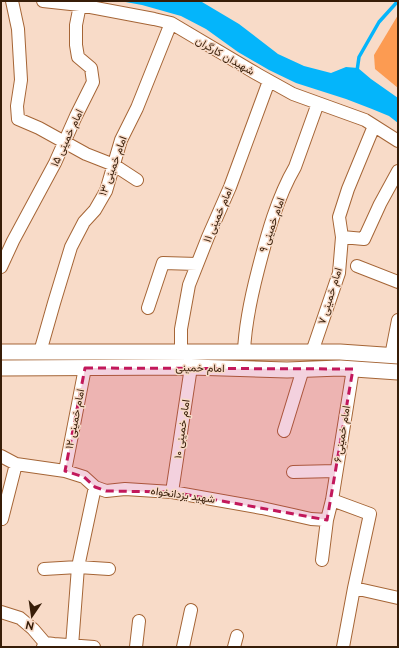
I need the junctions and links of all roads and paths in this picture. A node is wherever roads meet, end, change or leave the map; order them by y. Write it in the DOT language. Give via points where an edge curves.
graph roads {
  1 [pos="12,1"];
  2 [pos="43,1"];
  3 [pos="80,5"];
  4 [pos="171,24"];
  5 [pos="269,81"];
  6 [pos="318,103"];
  7 [pos="374,126"];
  8 [pos="398,141"];
  9 [pos="65,142"];
  10 [pos="114,165"];
  11 [pos="398,171"];
  12 [pos="137,180"];
  13 [pos="342,237"];
  14 [pos="197,264"];
  15 [pos="357,266"];
  16 [pos="1,267"];
  17 [pos="398,282"];
  18 [pos="148,308"];
  19 [pos="398,320"];
  20 [pos="1,352"];
  21 [pos="40,352"];
  22 [pos="181,352"];
  23 [pos="244,352"];
  24 [pos="286,352"];
  25 [pos="312,352"];
  26 [pos="395,356"];
  27 [pos="191,367"];
  28 [pos="1,368"];
  29 [pos="85,368"];
  30 [pos="303,369"];
  31 [pos="353,369"];
  32 [pos="287,370"];
  33 [pos="398,372"];
  34 [pos="284,431"];
  35 [pos="1,456"];
  36 [pos="16,464"];
  37 [pos="65,471"];
  38 [pos="336,471"];
  39 [pos="294,472"];
  40 [pos="95,487"];
  41 [pos="172,492"];
  42 [pos="332,500"];
  43 [pos="2,519"];
  44 [pos="328,520"];
  45 [pos="322,560"];
  46 [pos="78,567"];
  47 [pos="44,569"];
  48 [pos="109,569"];
  49 [pos="354,588"];
  50 [pos="398,598"];
  51 [pos="191,610"];
  52 [pos="1,612"];
  53 [pos="139,621"];
  54 [pos="44,645"];
  55 [pos="72,646"];
  56 [pos="94,647"];
  57 [pos="136,647"];
  58 [pos="183,647"];
  59 [pos="343,647"];
  1 -- 9 [label="street" via="18,29 18,119"];
  2 -- 3 [label="street, شهیدان کارگران"];
  3 -- 4 [label="street, شهیدان کارگران"];
  3 -- 9 [label="street, امام خمینی ۱۵" via="76,25 78,57 91,68 93,82"];
  4 -- 5 [label="street, شهیدان کارگران"];
  4 -- 10 [label="street, امام خمینی ۱۳" via="137,108 121,140"];
  5 -- 6 [label="street, شهیدان کارگران" via="293,94"];
  5 -- 14 [label="street, امام خمینی ۱۱" via="230,187"];
  6 -- 7 [label="street, شهیدان کارگران" via="365,120"];
  6 -- 23 [label="street, امام خمینی ۹" via="265,241 247,318"];
  7 -- 8 [label="street, شهیدان کارگران"];
  7 -- 13 [label="street, امام خمینی ۷" via="339,217"];
  9 -- 10 [label="street"];
  9 -- 16 [label="street, امام خمینی ۱۵"];
  10 -- 12 [label="street"];
  10 -- 21 [label="street, امام خمینی ۱۳" via="106,191 95,210 84,222 71,247"];
  11 -- 13 [label="street" via="364,239"];
  13 -- 25 [label="street, امام خمینی ۷" via="339,273"];
  14 -- 18 [label="street" via="163,263"];
  14 -- 22 [label="street, امام خمینی ۱۱" via="181,329"];
  15 -- 17 [label="street"];
  19 -- 26 [label="street"];
  20 -- 21 [label="main road, امام خمینی"];
  21 -- 22 [label="main road, امام خمینی"];
  22 -- 23 [label="main road, امام خمینی"];
  23 -- 24 [label="main road, امام خمینی"];
  24 -- 25 [label="main road, امام خمینی"];
  24 -- 32 [label="main road"];
  25 -- 26 [label="main road, امام خمینی"];
  27 -- 29 [label="main road, امام خمینی"];
  27 -- 32 [label="main road, امام خمینی"];
  27 -- 41 [label="street, امام خمینی ۱۰"];
  28 -- 29 [label="main road, امام خمینی"];
  29 -- 37 [label="street, امام خمینی ۱۲"];
  30 -- 31 [label="main road, امام خمینی"];
  30 -- 32 [label="main road, امام خمینی"];
  30 -- 34 [label="street"];
  31 -- 33 [label="main road, امام خمینی"];
  31 -- 38 [label="street, امام خمینی ۶"];
  35 -- 36 [label="street, شهید یزدانخواه"];
  36 -- 37 [label="street, شهید یزدانخواه"];
  36 -- 43 [label="street"];
  37 -- 40 [label="street, شهید یزدانخواه" via="84,477"];
  38 -- 39 [label="street"];
  38 -- 42 [label="street, امام خمینی ۶"];
  40 -- 41 [label="street, شهید یزدانخواه" via="106,491 125,489"];
  40 -- 46 [label="street"];
  41 -- 44 [label="street, شهید یزدانخواه" via="311,519"];
  42 -- 44 [label="street"];
  42 -- 49 [label="street" via="370,514"];
  44 -- 45 [label="street"];
  46 -- 47 [label="street"];
  46 -- 48 [label="street"];
  46 -- 55 [label="street"];
  49 -- 50 [label="street"];
  49 -- 59 [label="street"];
  51 -- 58 [label="street"];
  52 -- 54 [label="street" via="20,618 33,629"];
  53 -- 57 [label="street"];
  54 -- 55 [label="street"];
  55 -- 56 [label="street"];
}
